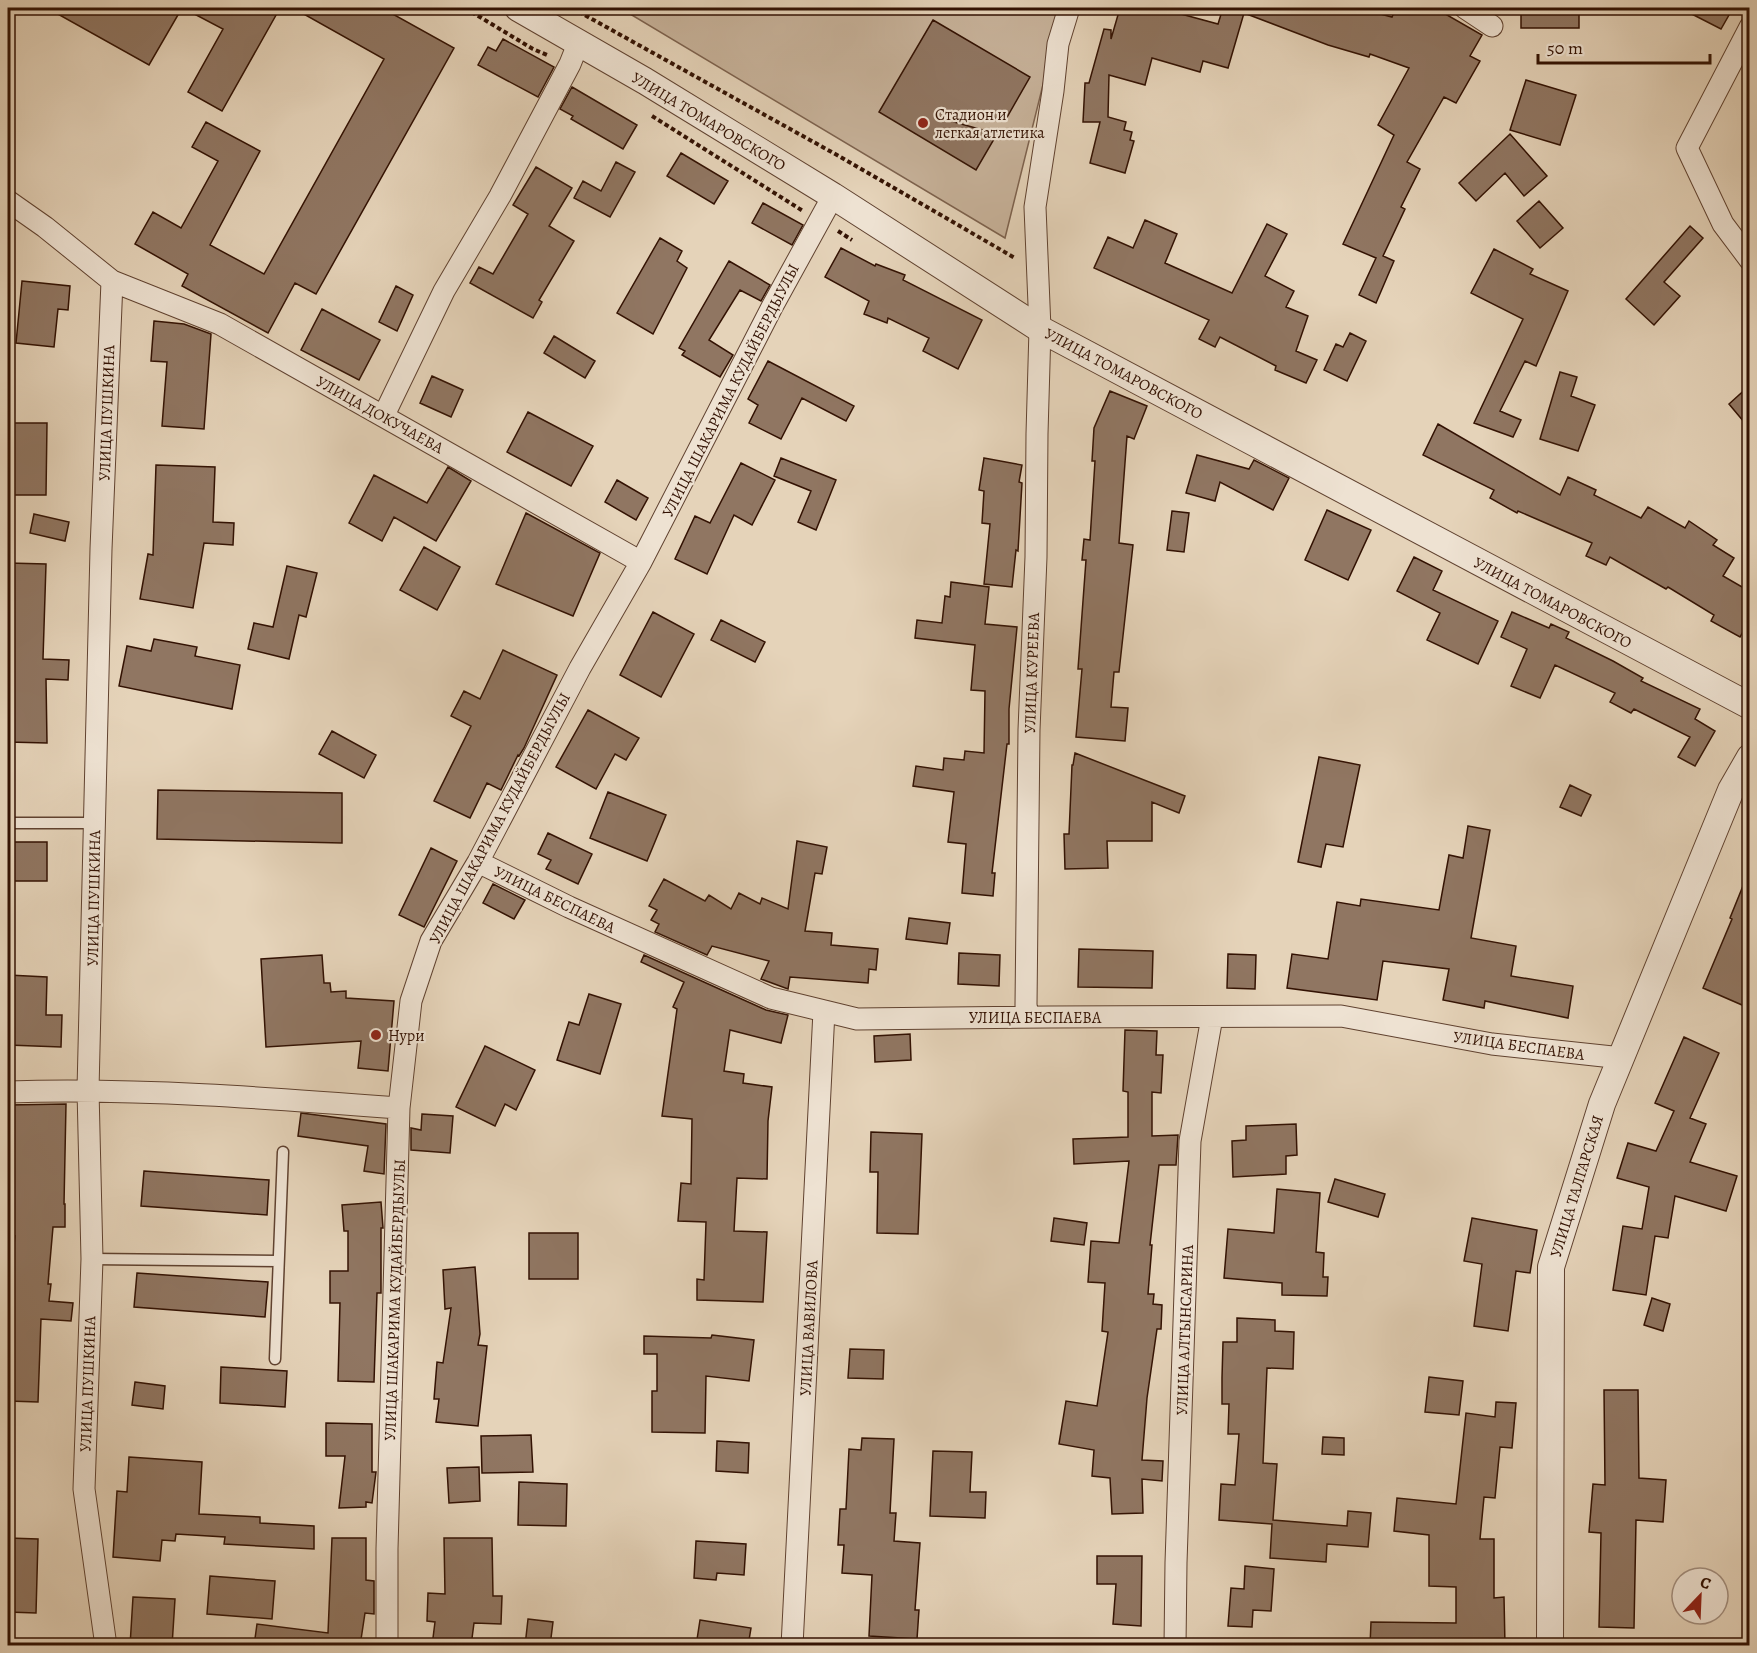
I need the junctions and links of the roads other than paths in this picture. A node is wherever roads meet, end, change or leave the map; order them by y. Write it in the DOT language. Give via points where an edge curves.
graph roads {
  1 [pos="518,8"];
  2 [pos="1070,8"];
  3 [pos="1466,8"];
  4 [pos="1492,26"];
  5 [pos="1749,27"];
  6 [pos="574,54"];
  7 [pos="833,196"];
  8 [pos="8,201"];
  9 [pos="1749,260"];
  10 [pos="112,281"];
  11 [pos="1040,328"];
  12 [pos="384,416"];
  13 [pos="641,562"];
  14 [pos="1749,706"];
  15 [pos="1749,757"];
  16 [pos="8,823"];
  17 [pos="95,823"];
  18 [pos="478,862"];
  19 [pos="824,1011"];
  20 [pos="1028,1017"];
  21 [pos="1212,1017"];
  22 [pos="1622,1058"];
  23 [pos="88,1090"];
  24 [pos="8,1092"];
  25 [pos="399,1108"];
  26 [pos="283,1152"];
  27 [pos="92,1259"];
  28 [pos="278,1261"];
  29 [pos="275,1359"];
  30 [pos="106,1646"];
  31 [pos="387,1646"];
  32 [pos="792,1646"];
  33 [pos="1175,1646"];
  34 [pos="1550,1646"];
  1 -- 6 [label="street, УЛИЦА ТОМАРОВСКОГО"];
  2 -- 11 [label="street, УЛИЦА КУРЕЕВА" via="1058,44 1035,207"];
  3 -- 4 [label="street"];
  5 -- 9 [label="street" via="1687,148 1723,224"];
  6 -- 7 [label="street, УЛИЦА ТОМАРОВСКОГО" via="645,81"];
  6 -- 12 [label="street" via="500,196 444,291"];
  7 -- 11 [label="street, УЛИЦА ТОМАРОВСКОГО"];
  7 -- 13 [label="street, УЛИЦА ШАКАРИМА КУДАЙБЕРДЫУЛЫ"];
  8 -- 10 [label="street"];
  10 -- 12 [label="street, УЛИЦА ДОКУЧАЕВА" via="220,324"];
  10 -- 17 [label="street, УЛИЦА ПУШКИНА"];
  11 -- 14 [label="street, УЛИЦА ТОМАРОВСКОГО"];
  11 -- 20 [label="street, УЛИЦА КУРЕЕВА" via="1029,730"];
  12 -- 13 [label="street, УЛИЦА ДОКУЧАЕВА"];
  13 -- 18 [label="street, УЛИЦА ШАКАРИМА КУДАЙБЕРДЫУЛЫ"];
  15 -- 22 [label="street, УЛИЦА ТАЛГАРСКАЯ" via="1731,790"];
  16 -- 17 [label="lane"];
  17 -- 23 [label="street, УЛИЦА ПУШКИНА"];
  18 -- 19 [label="street, УЛИЦА БЕСПАЕВА" via="771,998"];
  18 -- 25 [label="street, УЛИЦА ШАКАРИМА КУДАЙБЕРДЫУЛЫ" via="431,941 411,1001"];
  19 -- 20 [label="street, УЛИЦА БЕСПАЕВА" via="857,1019"];
  19 -- 32 [label="street, УЛИЦА ВАВИЛОВА"];
  20 -- 21 [label="street, УЛИЦА БЕСПАЕВА"];
  21 -- 22 [label="street, УЛИЦА БЕСПАЕВА" via="1341,1017 1492,1044"];
  21 -- 33 [label="street, УЛИЦА АЛТЫНСАРИНА" via="1190,1142"];
  22 -- 34 [label="street, УЛИЦА ТАЛГАРСКАЯ" via="1602,1104 1551,1267"];
  23 -- 24 [label="street"];
  23 -- 25 [label="street" via="245,1096"];
  23 -- 27 [label="street, УЛИЦА ПУШКИНА"];
  25 -- 31 [label="street, УЛИЦА ШАКАРИМА КУДАЙБЕРДЫУЛЫ"];
  26 -- 28 [label="lane"];
  27 -- 28 [label="lane"];
  27 -- 30 [label="street, УЛИЦА ПУШКИНА" via="84,1490"];
  28 -- 29 [label="lane"];
}
